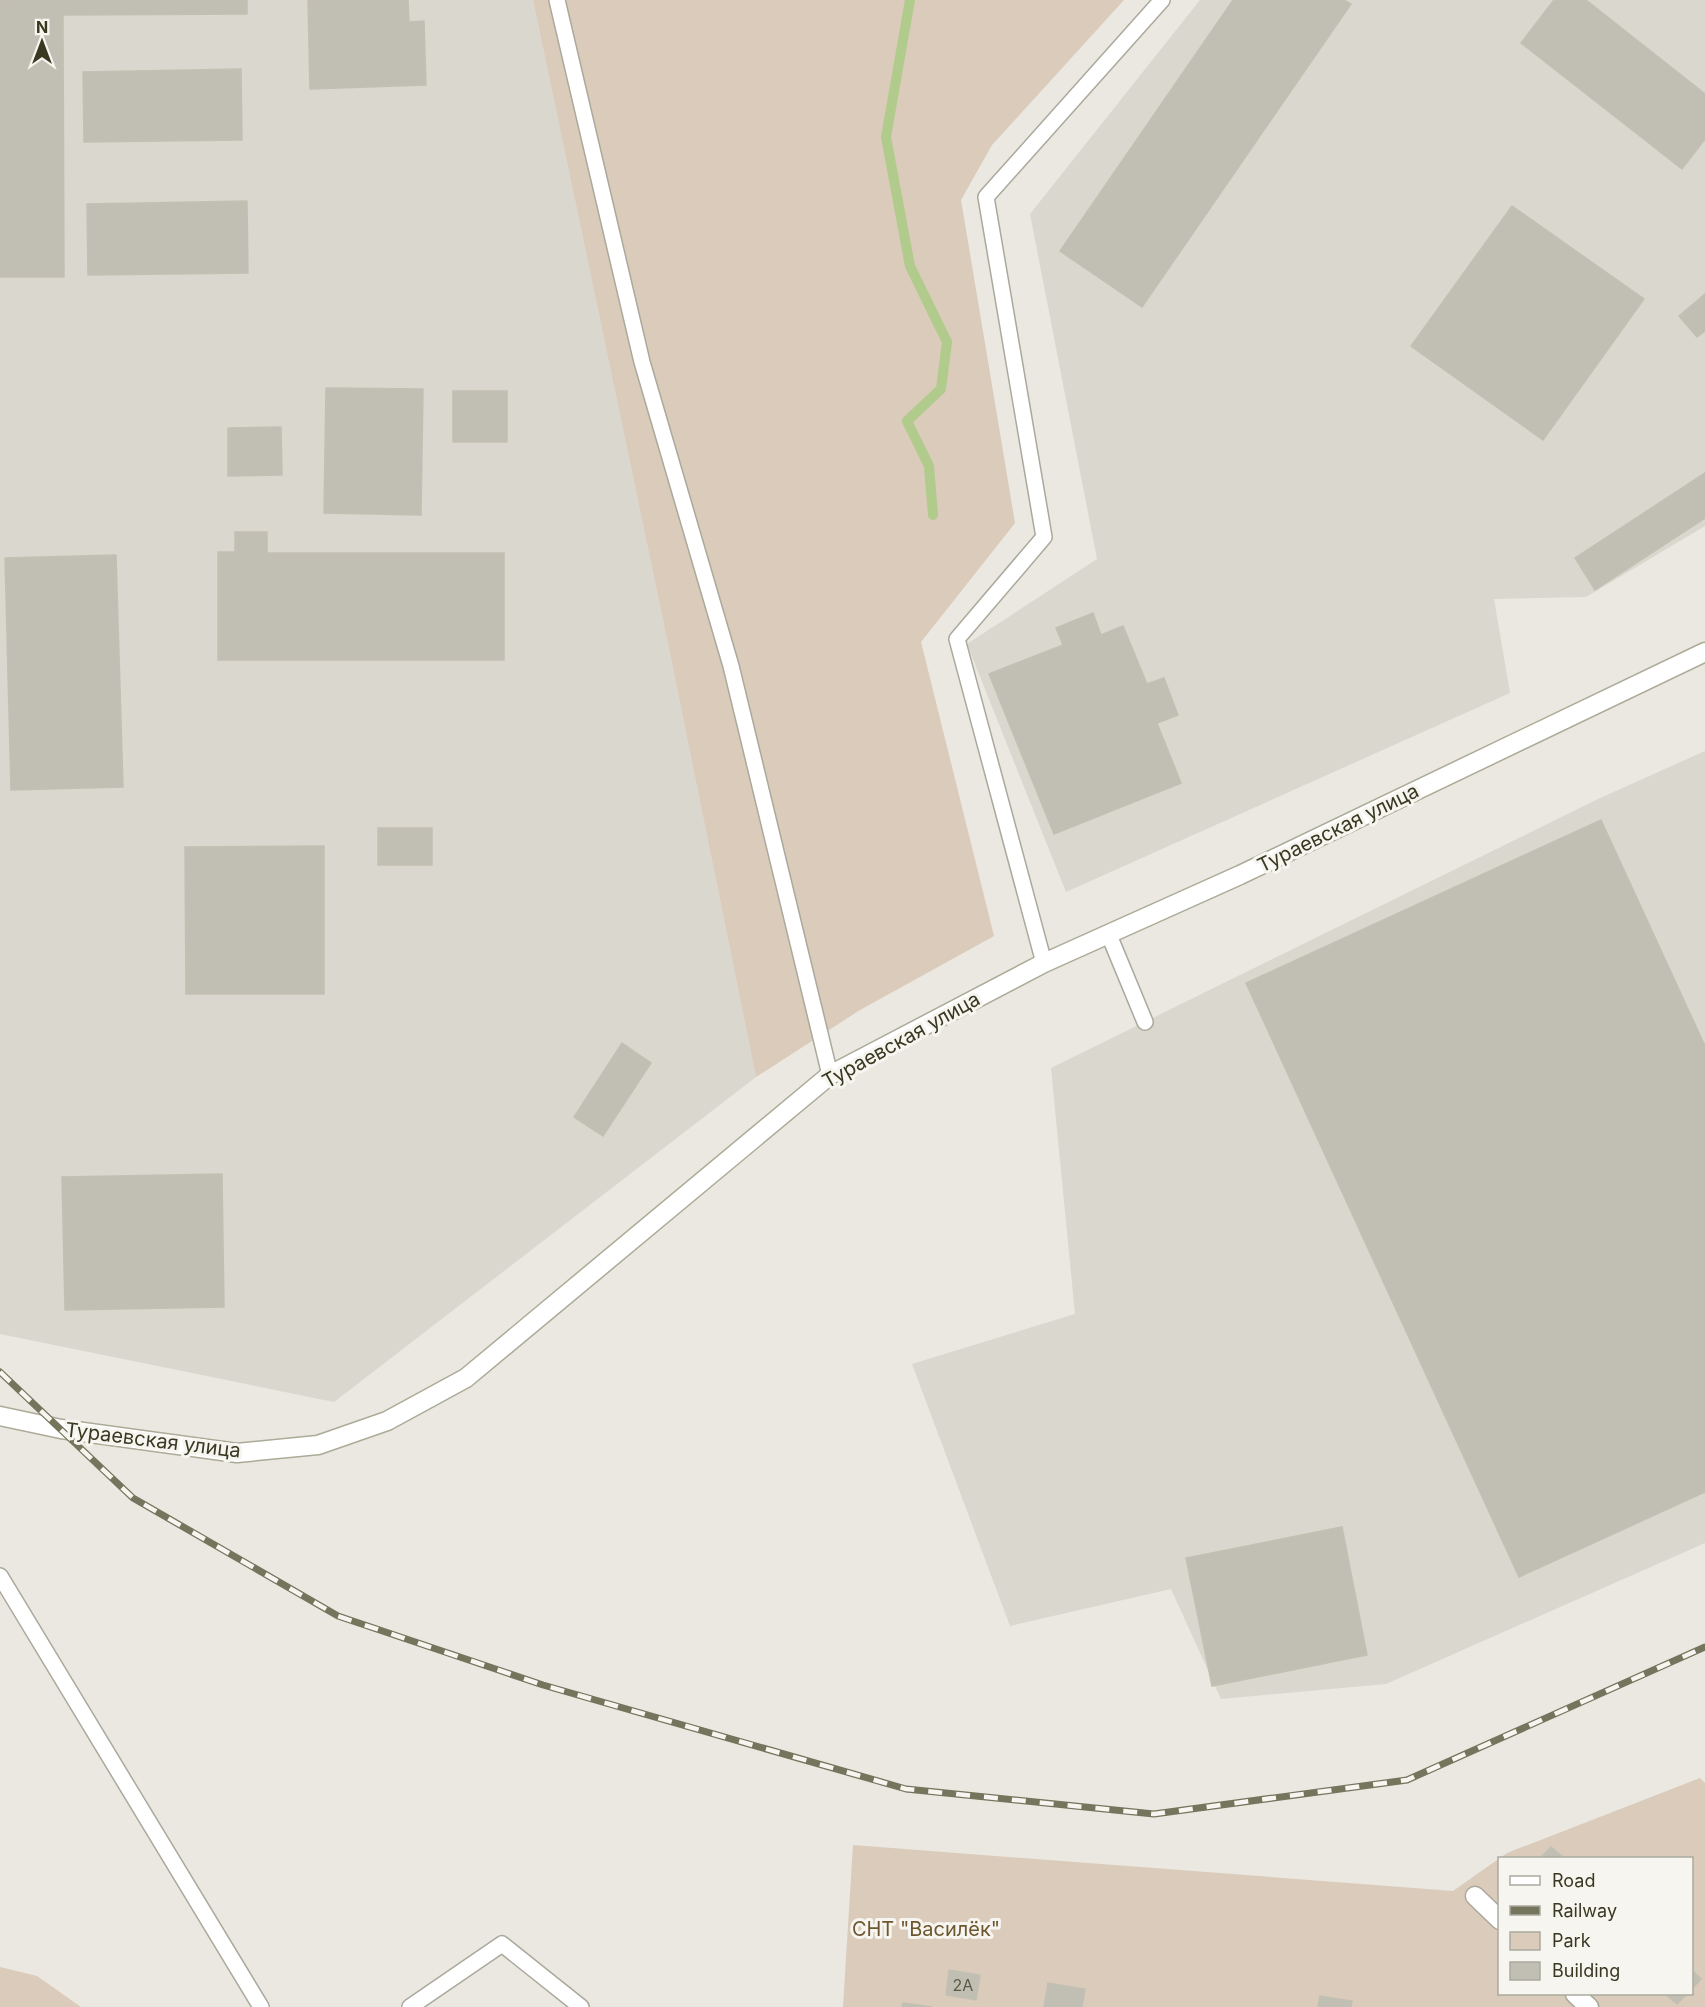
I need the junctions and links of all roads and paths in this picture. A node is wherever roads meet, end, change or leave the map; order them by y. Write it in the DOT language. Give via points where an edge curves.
graph roads {
  1 [pos="557,0"];
  2 [pos="1162,0"];
  3 [pos="1705,652"];
  4 [pos="1108,935"];
  5 [pos="1044,963"];
  6 [pos="1145,1022"];
  7 [pos="830,1075"];
  8 [pos="0,1416"];
  9 [pos="0,1576"];
  10 [pos="1475,1896"];
  11 [pos="1498,1918"];
  12 [pos="1576,1995"];
  13 [pos="261,2007"];
  14 [pos="410,2007"];
  15 [pos="581,2007"];
  16 [pos="1589,2007"];
  1 -- 7 [label="lane" via="642,362 731,666"];
  2 -- 5 [label="lane" via="986,197 1044,537 957,639"];
  3 -- 4 [label="main road, Тураевская улица"];
  4 -- 5 [label="main road, Тураевская улица"];
  4 -- 6 [label="lane"];
  5 -- 7 [label="main road, Тураевская улица"];
  7 -- 8 [label="main road, Тураевская улица" via="466,1378 387,1421 318,1445 237,1453 61,1429"];
  9 -- 13 [label="lane"];
  10 -- 11 [label="main road"];
  12 -- 16 [label="main road"];
  14 -- 15 [label="lane" via="502,1944"];
}
